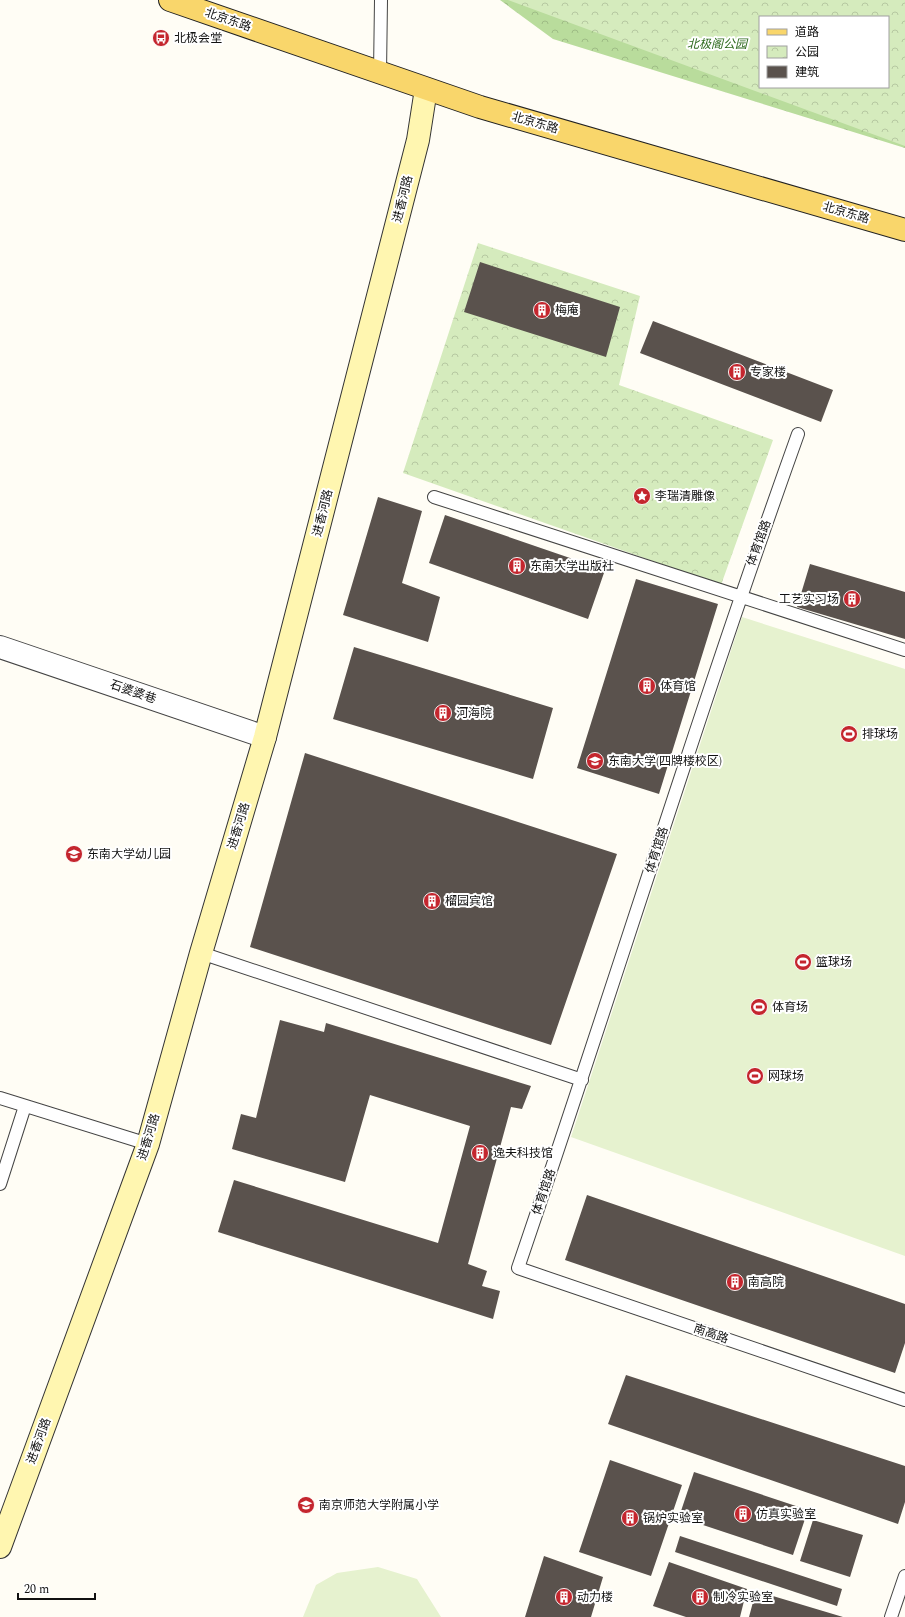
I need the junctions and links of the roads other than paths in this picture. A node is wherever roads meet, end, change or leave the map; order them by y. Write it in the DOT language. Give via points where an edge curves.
graph roads {
  1 [pos="170,0"];
  2 [pos="381,0"];
  3 [pos="380,73"];
  4 [pos="426,89"];
  5 [pos="905,230"];
  6 [pos="798,434"];
  7 [pos="434,497"];
  8 [pos="739,598"];
  9 [pos="0,647"];
  10 [pos="905,650"];
  11 [pos="265,737"];
  12 [pos="201,953"];
  13 [pos="582,1080"];
  14 [pos="0,1098"];
  15 [pos="25,1106"];
  16 [pos="148,1144"];
  17 [pos="0,1184"];
  18 [pos="518,1268"];
  19 [pos="905,1400"];
  20 [pos="0,1547"];
  21 [pos="905,1576"];
  22 [pos="891,1617"];
  1 -- 3 [label="main road, 北京东路"];
  2 -- 3 [label="lane"];
  3 -- 4 [label="main road, 北京东路"];
  4 -- 5 [label="main road, 北京东路" via="480,107"];
  4 -- 11 [label="street, 进香河路" via="418,140"];
  6 -- 8 [label="lane, 体育馆路"];
  7 -- 8 [label="lane"];
  8 -- 10 [label="lane"];
  8 -- 13 [label="lane, 体育馆路"];
  9 -- 11 [label="street, 石婆婆巷"];
  11 -- 12 [label="street, 进香河路"];
  12 -- 13 [label="lane"];
  12 -- 16 [label="street, 进香河路"];
  13 -- 18 [label="lane, 体育馆路"];
  14 -- 15 [label="lane"];
  15 -- 16 [label="lane"];
  15 -- 17 [label="lane"];
  16 -- 20 [label="street, 进香河路"];
  18 -- 19 [label="lane, 南高路"];
  21 -- 22 [label="lane"];
}
